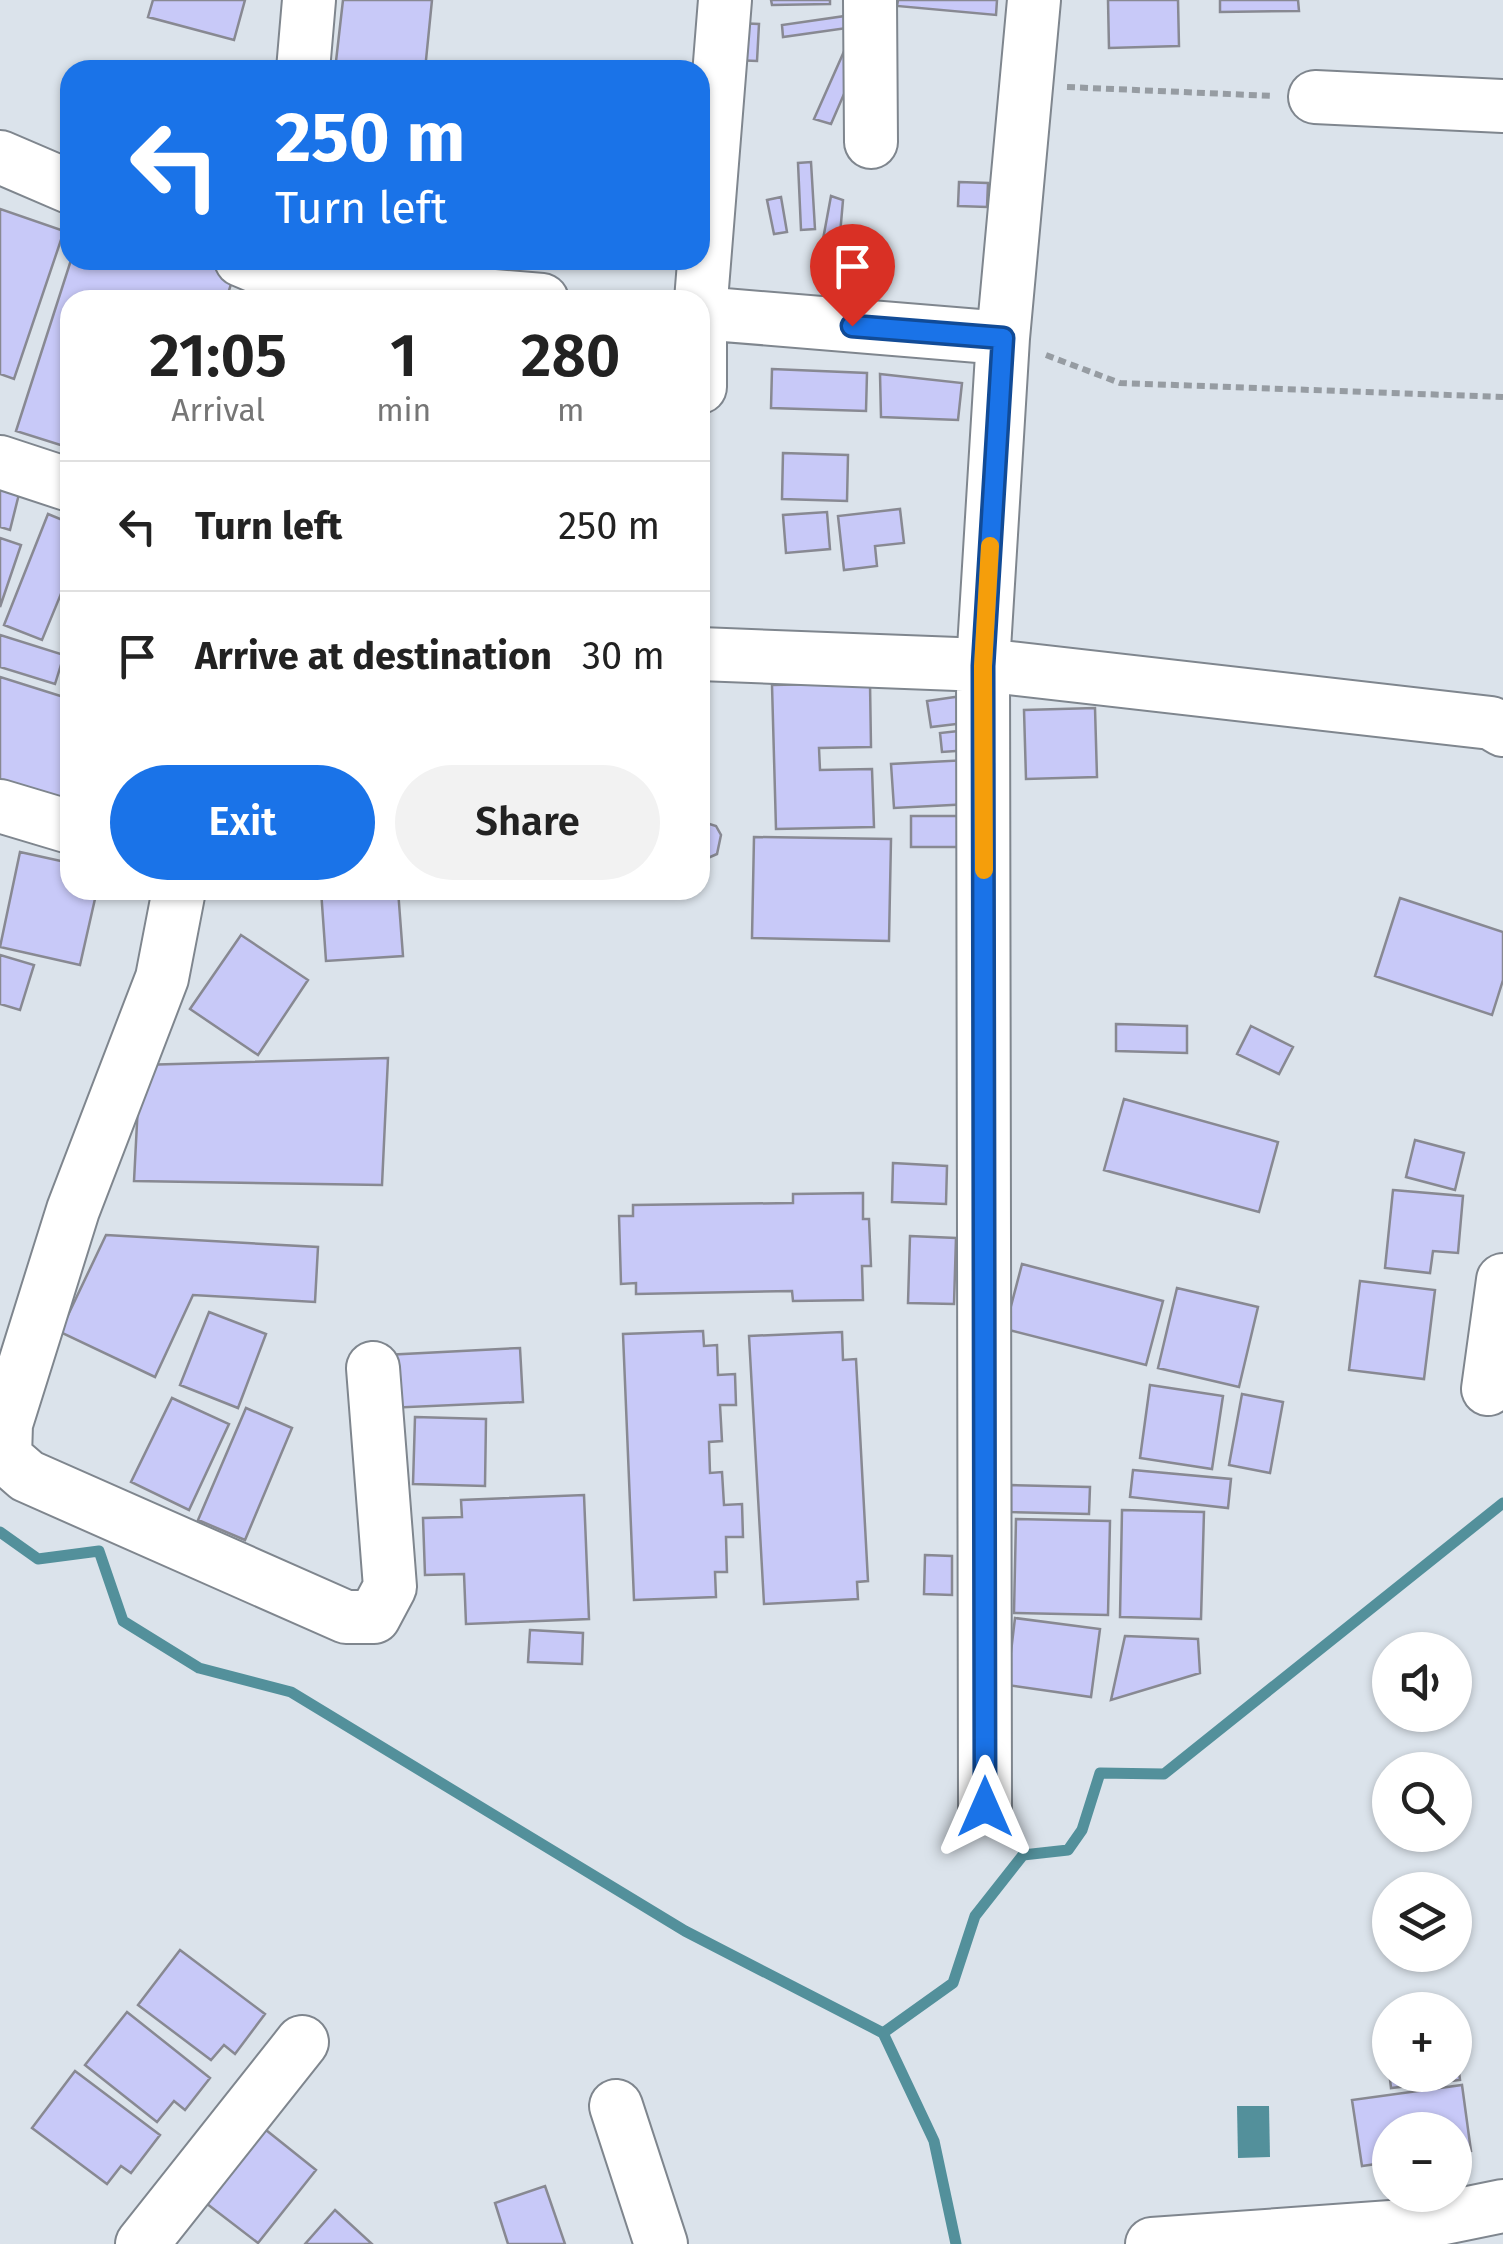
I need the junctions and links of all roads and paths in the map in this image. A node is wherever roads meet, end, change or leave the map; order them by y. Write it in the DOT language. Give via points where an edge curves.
graph roads {
  1 [pos="309,0"];
  2 [pos="725,0"];
  3 [pos="870,0"];
  4 [pos="1034,0"];
  5 [pos="303,60"];
  6 [pos="1026,86"];
  7 [pos="1315,97"];
  8 [pos="1503,106"];
  9 [pos="871,142"];
  10 [pos="0,157"];
  11 [pos="60,183"];
  12 [pos="710,188"];
  13 [pos="273,275"];
  14 [pos="434,290"];
  15 [pos="710,314"];
  16 [pos="1003,338"];
  17 [pos="1503,397"];
  18 [pos="0,462"];
  19 [pos="60,482"];
  20 [pos="710,654"];
  21 [pos="983,666"];
  22 [pos="1503,730"];
  23 [pos="0,806"];
  24 [pos="60,823"];
  25 [pos="177,900"];
  26 [pos="1503,1280"];
  27 [pos="372,1368"];
  28 [pos="1488,1389"];
  29 [pos="985,1807"];
  30 [pos="302,2042"];
  31 [pos="616,2106"];
  32 [pos="1503,2206"];
  33 [pos="142,2244"];
  34 [pos="661,2244"];
  35 [pos="1152,2244"];
  1 -- 5 [label="street"];
  2 -- 12 [label="street"];
  3 -- 9 [label="street"];
  4 -- 6 [label="street"];
  6 -- 7 [label="path"];
  6 -- 16 [label="street"];
  7 -- 8 [label="street"];
  10 -- 11 [label="street"];
  13 -- 14 [label="street"];
  15 -- 16 [label="street"];
  16 -- 17 [label="path" via="1120,383"];
  16 -- 21 [label="street"];
  18 -- 19 [label="street"];
  20 -- 21 [label="street"];
  21 -- 22 [label="street" via="1491,723"];
  21 -- 29 [label="street"];
  23 -- 24 [label="street"];
  25 -- 27 [label="street" via="162,978 73,1210 6,1424 6,1457 27,1476 346,1616 374,1617 390,1587"];
  26 -- 28 [label="street"];
  30 -- 33 [label="street"];
  31 -- 34 [label="street"];
  32 -- 35 [label="street" via="1405,2226"];
}
